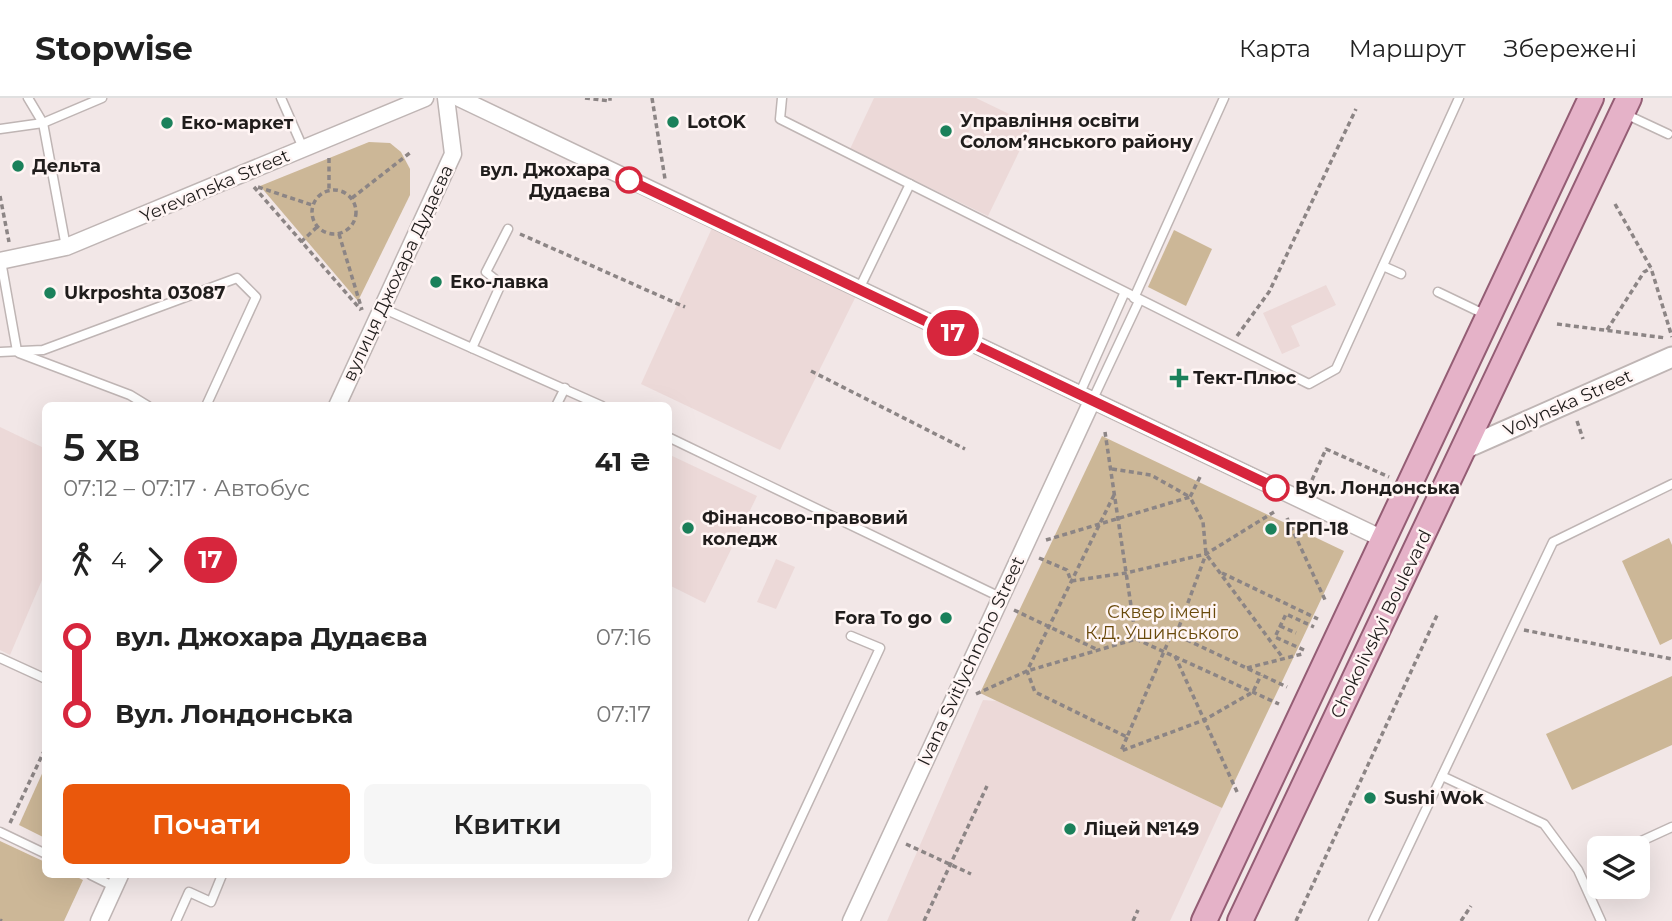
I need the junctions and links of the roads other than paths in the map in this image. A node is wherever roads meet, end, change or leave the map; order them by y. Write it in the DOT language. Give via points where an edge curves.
graph roads {
  1 [pos="28,98"];
  2 [pos="102,98"];
  3 [pos="281,98"];
  4 [pos="425,98"];
  5 [pos="446,98"];
  6 [pos="459,98"];
  7 [pos="782,98"];
  8 [pos="1224,98"];
  9 [pos="1459,98"];
  10 [pos="1585,100"];
  11 [pos="1625,105"];
  12 [pos="43,123"];
  13 [pos="0,129"];
  14 [pos="1668,134"];
  15 [pos="303,148"];
  16 [pos="910,184"];
  17 [pos="508,229"];
  18 [pos="66,247"];
  19 [pos="0,261"];
  20 [pos="1383,266"];
  21 [pos="1401,274"];
  22 [pos="860,287"];
  23 [pos="1438,292"];
  24 [pos="1124,294"];
  25 [pos="1136,300"];
  26 [pos="382,308"];
  27 [pos="1488,316"];
  28 [pos="472,348"];
  29 [pos="17,351"];
  30 [pos="0,352"];
  31 [pos="1672,357"];
  32 [pos="565,388"];
  33 [pos="1086,398"];
  34 [pos="141,402"];
  35 [pos="208,402"];
  36 [pos="339,402"];
  37 [pos="558,402"];
  38 [pos="594,402"];
  39 [pos="672,439"];
  40 [pos="1464,449"];
  41 [pos="1672,484"];
  42 [pos="1383,539"];
  43 [pos="1004,602"];
  44 [pos="851,636"];
  45 [pos="0,658"];
  46 [pos="42,677"];
  47 [pos="1442,775"];
  48 [pos="1672,827"];
  49 [pos="2,833"];
  50 [pos="1650,837"];
  51 [pos="42,852"];
  52 [pos="221,878"];
  53 [pos="117,881"];
  54 [pos="99,921"];
  55 [pos="176,921"];
  56 [pos="753,921"];
  57 [pos="851,921"];
  58 [pos="1204,921"];
  59 [pos="1240,921"];
  60 [pos="1373,921"];
  61 [pos="1601,921"];
  1 -- 12 [label="lane"];
  2 -- 12 [label="lane"];
  3 -- 15 [label="lane"];
  4 -- 15 [label="street, Yerevanska Street"];
  5 -- 26 [label="street, вулиця Джохара Дудаєва" via="453,154"];
  6 -- 22 [label="street"];
  7 -- 16 [label="lane" via="780,119"];
  8 -- 25 [label="lane"];
  9 -- 20 [label="lane"];
  10 -- 27 [label="main road, Chokolivskyi Boulevard"];
  11 -- 14 [label="lane"];
  11 -- 40 [label="main road, Chokolivskyi Boulevard"];
  12 -- 13 [label="lane"];
  12 -- 18 [label="lane"];
  15 -- 18 [label="street, Yerevanska Street"];
  16 -- 22 [label="lane"];
  16 -- 24 [label="lane"];
  17 -- 28 [label="lane" via="486,272 501,284"];
  18 -- 19 [label="street, Yerevanska Street"];
  19 -- 29 [label="lane"];
  20 -- 21 [label="lane"];
  20 -- 25 [label="lane" via="1336,369 1309,384"];
  22 -- 33 [label="street"];
  23 -- 27 [label="lane"];
  24 -- 25 [label="lane"];
  24 -- 33 [label="lane"];
  25 -- 33 [label="lane"];
  26 -- 28 [label="lane"];
  26 -- 36 [label="street, вулиця Джохара Дудаєва"];
  27 -- 42 [label="main road, Chokolivskyi Boulevard"];
  28 -- 32 [label="lane"];
  29 -- 30 [label="lane"];
  29 -- 34 [label="lane"];
  29 -- 35 [label="lane" via="43,350 237,278 256,297"];
  31 -- 40 [label="street, Volynska Street"];
  32 -- 37 [label="lane"];
  32 -- 38 [label="lane"];
  33 -- 42 [label="street"];
  33 -- 43 [label="street, Ivana Svitlychnoho Street"];
  39 -- 43 [label="lane"];
  40 -- 59 [label="main road, Chokolivskyi Boulevard"];
  41 -- 47 [label="lane" via="1553,542"];
  42 -- 58 [label="main road, Chokolivskyi Boulevard"];
  43 -- 57 [label="street, Ivana Svitlychnoho Street" via="897,839"];
  44 -- 56 [label="lane" via="880,648"];
  45 -- 46 [label="lane"];
  47 -- 60 [label="lane"];
  47 -- 61 [label="lane" via="1544,824 1578,870"];
  48 -- 50 [label="lane"];
  49 -- 51 [label="lane"];
  52 -- 55 [label="lane" via="211,902 189,892"];
  53 -- 54 [label="street"];
}
